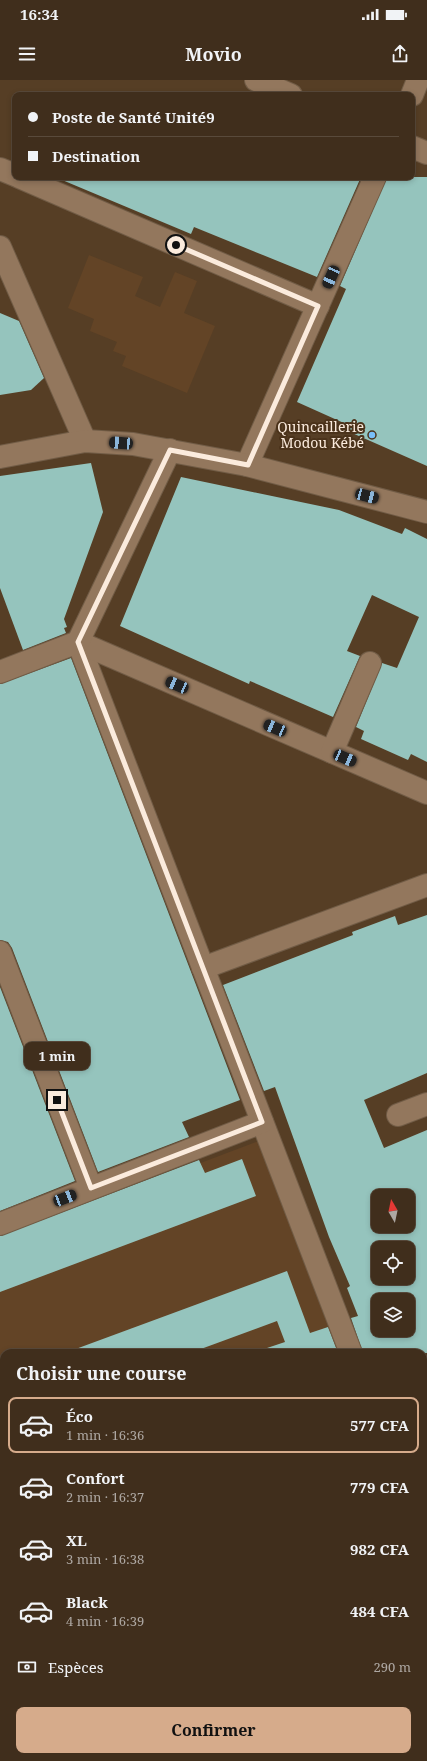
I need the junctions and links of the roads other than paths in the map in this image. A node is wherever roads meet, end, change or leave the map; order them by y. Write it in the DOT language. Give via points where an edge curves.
graph roads {
  1 [pos="256,80"];
  2 [pos="418,80"];
  3 [pos="284,92"];
  4 [pos="413,92"];
  5 [pos="415,147"];
  6 [pos="427,153"];
  7 [pos="0,169"];
  8 [pos="12,174"];
  9 [pos="26,180"];
  10 [pos="374,180"];
  11 [pos="0,247"];
  12 [pos="318,306"];
  13 [pos="86,441"];
  14 [pos="170,450"];
  15 [pos="0,457"];
  16 [pos="248,465"];
  17 [pos="427,512"];
  18 [pos="78,642"];
  19 [pos="370,663"];
  20 [pos="0,672"];
  21 [pos="332,752"];
  22 [pos="427,793"];
  23 [pos="427,885"];
  24 [pos="0,952"];
  25 [pos="204,968"];
  26 [pos="427,1104"];
  27 [pos="398,1115"];
  28 [pos="262,1122"];
  29 [pos="91,1188"];
  30 [pos="0,1224"];
  31 [pos="349,1349"];
  1 -- 3 [label="street"];
  2 -- 4 [label="street"];
  5 -- 6 [label="street"];
  7 -- 8 [label="street"];
  9 -- 12 [label="street"];
  10 -- 12 [label="street"];
  11 -- 13 [label="street"];
  12 -- 16 [label="street"];
  13 -- 14 [label="street" via="133,444"];
  13 -- 15 [label="street"];
  14 -- 16 [label="street"];
  14 -- 18 [label="street"];
  16 -- 17 [label="street"];
  18 -- 20 [label="street"];
  18 -- 21 [label="street"];
  18 -- 25 [label="street"];
  19 -- 21 [label="street"];
  21 -- 22 [label="street"];
  23 -- 25 [label="street"];
  24 -- 29 [label="street"];
  25 -- 28 [label="street"];
  26 -- 27 [label="street"];
  28 -- 29 [label="street"];
  28 -- 31 [label="street"];
  29 -- 30 [label="street"];
}
